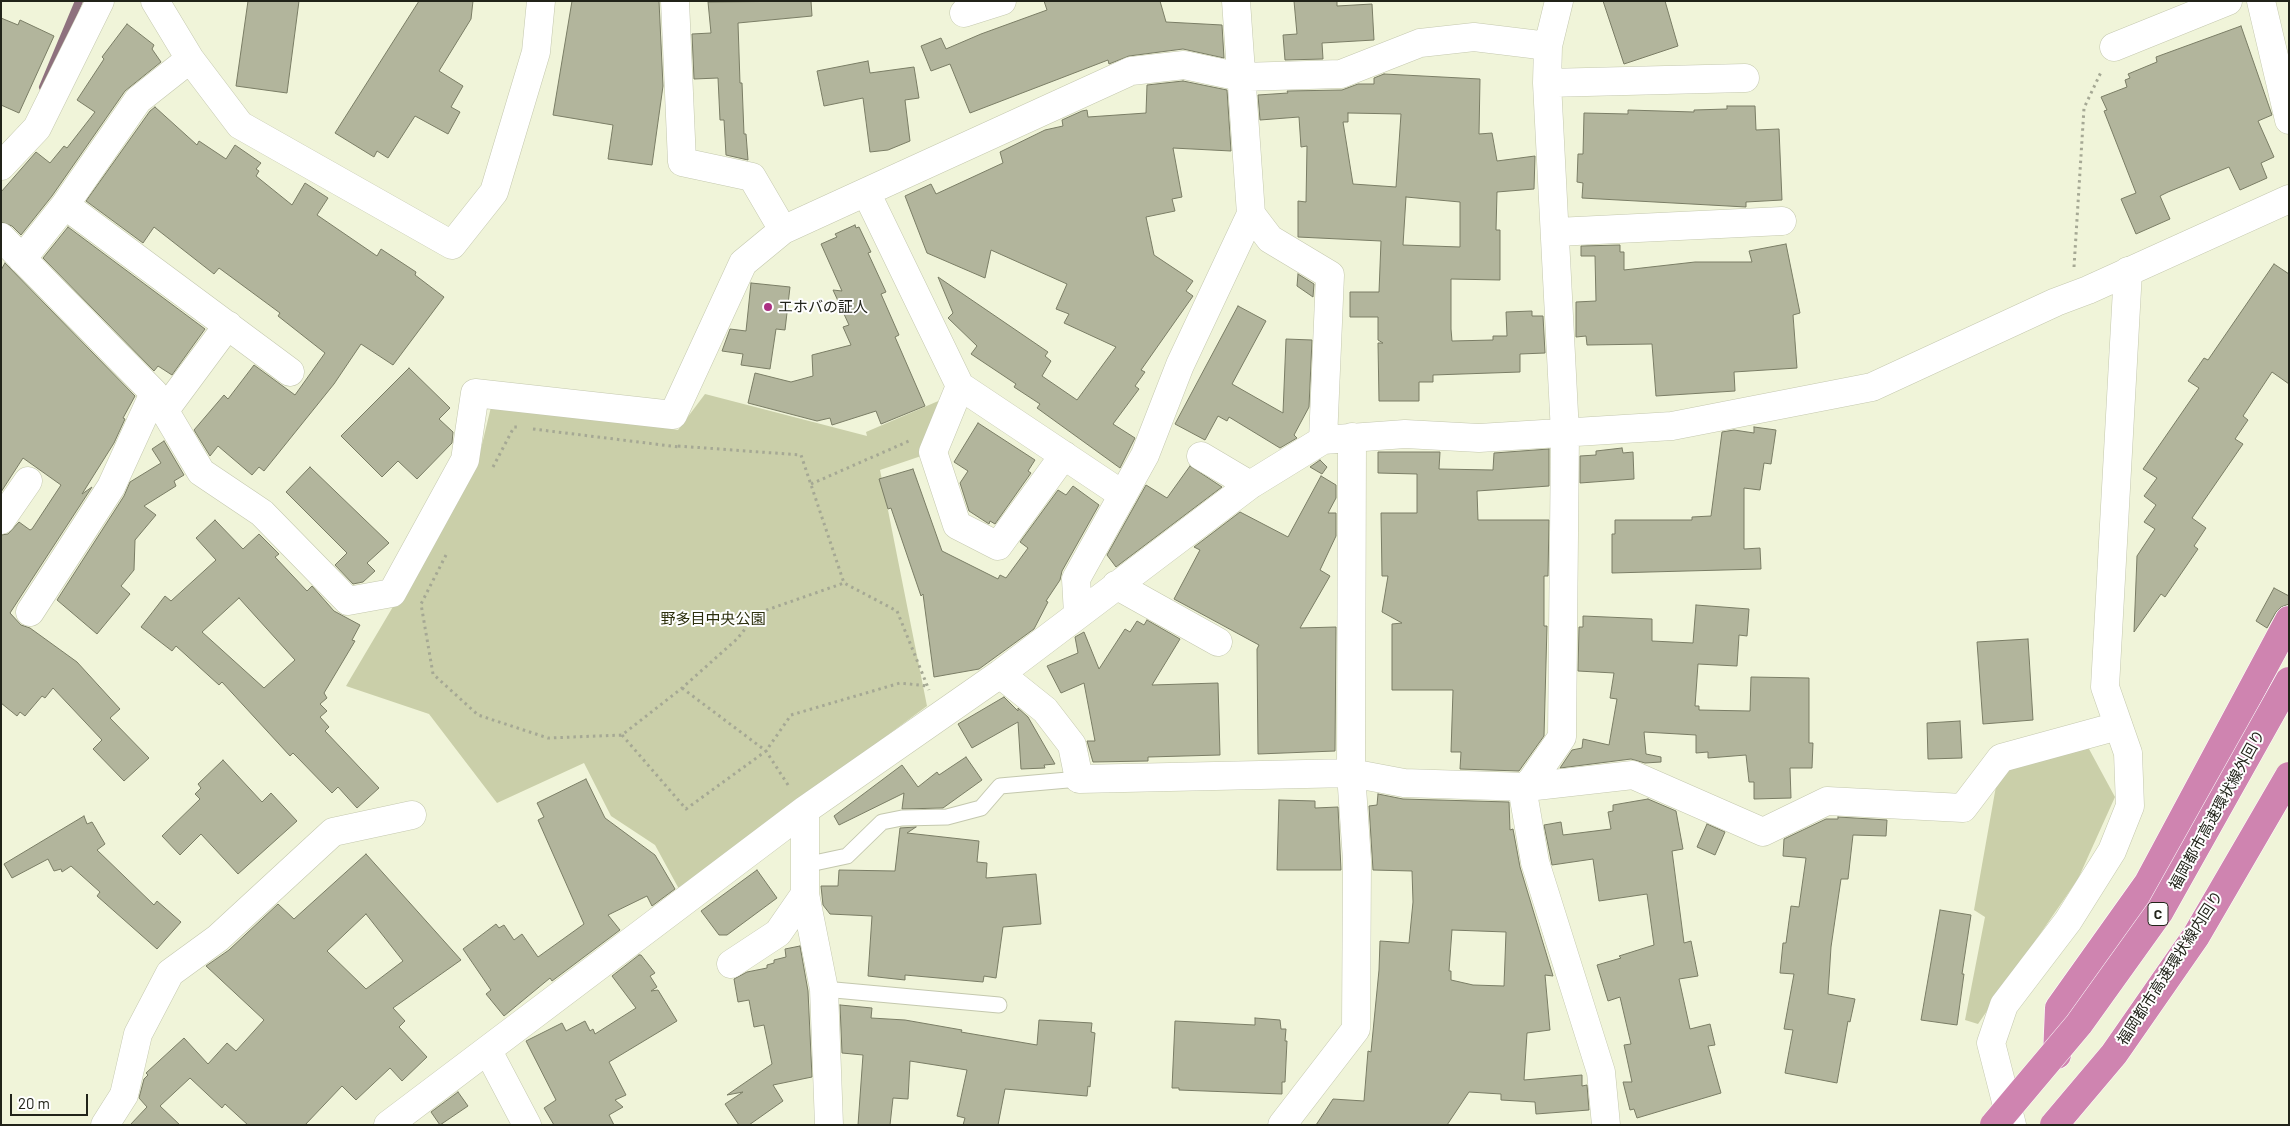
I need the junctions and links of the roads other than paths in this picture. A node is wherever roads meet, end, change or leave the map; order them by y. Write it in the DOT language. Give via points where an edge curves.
graph roads {
  1 [pos="100,1"];
  2 [pos="156,1"];
  3 [pos="541,1"];
  4 [pos="675,1"];
  5 [pos="1002,1"];
  6 [pos="1236,1"];
  7 [pos="1559,1"];
  8 [pos="2228,1"];
  9 [pos="2260,1"];
  10 [pos="964,13"];
  11 [pos="2279,26"];
  12 [pos="1548,46"];
  13 [pos="2114,47"];
  14 [pos="190,59"];
  15 [pos="1242,77"];
  16 [pos="1745,78"];
  17 [pos="1547,83"];
  18 [pos="2289,120"];
  19 [pos="1,166"];
  20 [pos="866,192"];
  21 [pos="2289,199"];
  22 [pos="65,205"];
  23 [pos="1251,214"];
  24 [pos="1782,222"];
  25 [pos="783,230"];
  26 [pos="1556,232"];
  27 [pos="1,237"];
  28 [pos="22,259"];
  29 [pos="2128,271"];
  30 [pos="228,325"];
  31 [pos="290,372"];
  32 [pos="960,386"];
  33 [pos="160,402"];
  34 [pos="1565,433"];
  35 [pos="1352,437"];
  36 [pos="1323,440"];
  37 [pos="1064,456"];
  38 [pos="1201,456"];
  39 [pos="28,481"];
  40 [pos="1250,485"];
  41 [pos="1123,495"];
  42 [pos="1,520"];
  43 [pos="1116,584"];
  44 [pos="30,612"];
  45 [pos="1078,614"];
  46 [pos="2289,620"];
  47 [pos="1218,642"];
  48 [pos="1000,674"];
  49 [pos="2289,681"];
  50 [pos="2118,726"];
  51 [pos="1351,773"];
  52 [pos="2289,776"];
  53 [pos="1079,779"];
  54 [pos="1528,787"];
  55 [pos="805,810"];
  56 [pos="412,815"];
  57 [pos="805,865"];
  58 [pos="805,894"];
  59 [pos="731,964"];
  60 [pos="824,989"];
  61 [pos="998,1005"];
  62 [pos="488,1051"];
  63 [pos="2057,1055"];
  64 [pos="105,1125"];
  65 [pos="388,1125"];
  66 [pos="527,1125"];
  67 [pos="828,1125"];
  68 [pos="1282,1125"];
  69 [pos="1606,1125"];
  70 [pos="1994,1125"];
  71 [pos="2012,1125"];
  72 [pos="2054,1125"];
  1 -- 19 [label="street" via="37,128"];
  2 -- 14 [label="street"];
  3 -- 14 [label="street" via="536,52 494,192 452,245 240,125"];
  4 -- 25 [label="street" via="682,162 752,177"];
  5 -- 10 [label="street"];
  6 -- 15 [label="street"];
  7 -- 12 [label="street"];
  8 -- 13 [label="street"];
  9 -- 11 [label="street"];
  11 -- 18 [label="street"];
  12 -- 15 [label="street" via="1474,37 1420,43 1342,74"];
  12 -- 17 [label="street"];
  14 -- 22 [label="street" via="138,100"];
  15 -- 20 [label="street" via="1184,65 1131,71"];
  15 -- 23 [label="street"];
  16 -- 17 [label="street"];
  17 -- 26 [label="street"];
  20 -- 25 [label="street"];
  20 -- 32 [label="street"];
  21 -- 29 [label="street"];
  22 -- 28 [label="street"];
  22 -- 30 [label="street"];
  23 -- 36 [label="street" via="1270,238 1330,274"];
  23 -- 41 [label="street" via="1180,365 1145,455"];
  24 -- 26 [label="street"];
  25 -- 33 [label="street" via="744,263 673,415 475,393 465,460 392,593 348,601 262,513 201,472"];
  26 -- 34 [label="street"];
  27 -- 28 [label="street"];
  28 -- 33 [label="street"];
  29 -- 34 [label="street" via="1872,387 1672,426"];
  29 -- 50 [label="street" via="2105,688"];
  30 -- 31 [label="street"];
  30 -- 33 [label="street"];
  32 -- 37 [label="street"];
  32 -- 37 [label="street" via="933,452 957,525 998,546"];
  33 -- 44 [label="street" via="111,488"];
  34 -- 35 [label="street" via="1479,438 1405,434"];
  34 -- 54 [label="street" via="1562,737"];
  35 -- 36 [label="street"];
  35 -- 51 [label="street"];
  36 -- 40 [label="street"];
  37 -- 41 [label="street"];
  38 -- 40 [label="street"];
  39 -- 42 [label="street"];
  40 -- 43 [label="street"];
  41 -- 45 [label="street" via="1076,579"];
  43 -- 45 [label="street"];
  43 -- 47 [label="street"];
  45 -- 48 [label="street"];
  46 -- 63 [label="highway" via="2148,883 2059,1008"];
  48 -- 53 [label="street" via="1045,710 1072,745"];
  48 -- 55 [label="street"];
  49 -- 70 [label="highway, 福岡都市高速環状線外回り / C, bridge" via="2160,911 2079,1024"];
  50 -- 54 [label="street" via="2001,758 1963,808 1827,800 1763,832 1633,775"];
  50 -- 71 [label="street" via="2128,753 2130,806 2112,851 2068,921 2004,1005 1991,1043"];
  51 -- 53 [label="street"];
  51 -- 54 [label="street" via="1404,783"];
  51 -- 68 [label="street" via="1357,860 1356,1029"];
  52 -- 72 [label="highway, 福岡都市高速環状線内回り, bridge" via="2196,936 2114,1054"];
  53 -- 57 [label="lane" via="1000,786 981,808 947,817 882,822 847,856"];
  54 -- 69 [label="street" via="1523,793 1535,862 1602,1072"];
  55 -- 57 [label="street"];
  55 -- 62 [label="street"];
  56 -- 64 [label="street" via="333,832 218,938 170,973 138,1034 124,1094"];
  57 -- 58 [label="street"];
  58 -- 59 [label="street" via="778,933"];
  58 -- 60 [label="street"];
  60 -- 61 [label="lane"];
  60 -- 67 [label="street"];
  62 -- 65 [label="street"];
  62 -- 66 [label="street"];
}
